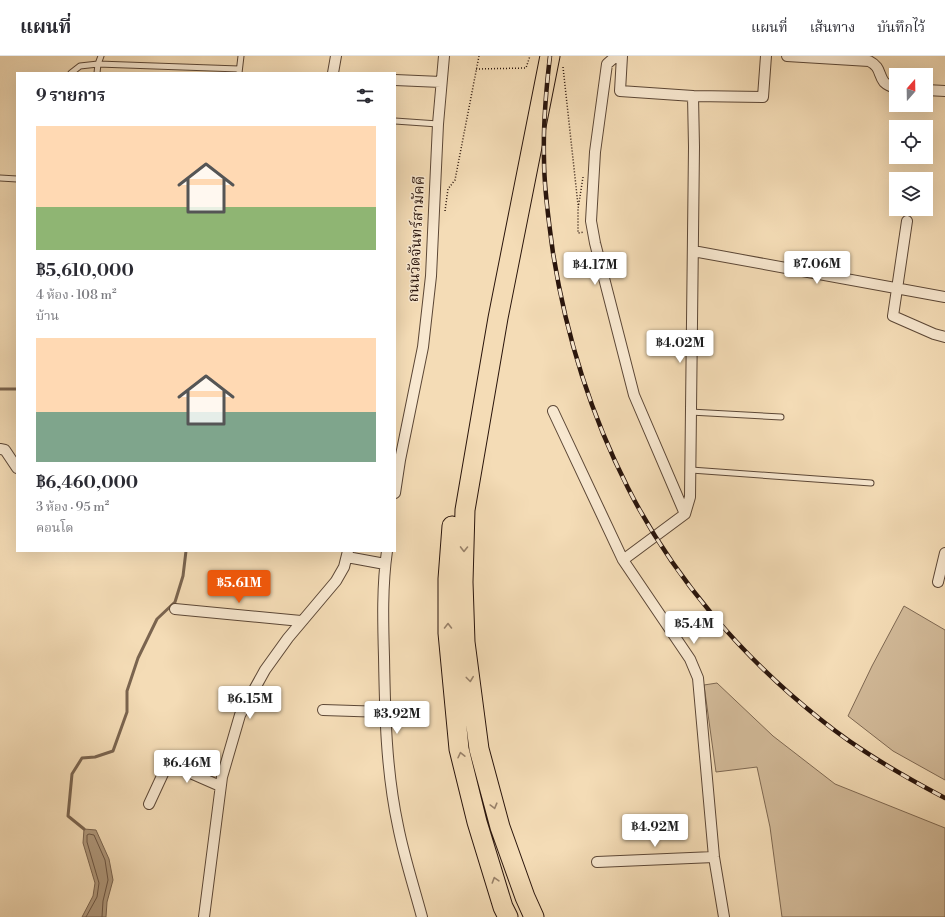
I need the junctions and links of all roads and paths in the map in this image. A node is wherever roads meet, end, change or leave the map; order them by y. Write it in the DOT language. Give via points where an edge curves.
graph roads {
  1 [pos="101,56"];
  2 [pos="241,56"];
  3 [pos="336,56"];
  4 [pos="444,56"];
  5 [pos="479,56"];
  6 [pos="530,56"];
  7 [pos="543,56"];
  8 [pos="616,56"];
  9 [pos="622,56"];
  10 [pos="766,56"];
  11 [pos="787,56"];
  12 [pos="556,60"];
  13 [pos="98,64"];
  14 [pos="476,69"];
  15 [pos="239,71"];
  16 [pos="72,72"];
  17 [pos="97,72"];
  18 [pos="333,72"];
  19 [pos="396,80"];
  20 [pos="441,82"];
  21 [pos="889,84"];
  22 [pos="933,90"];
  23 [pos="945,90"];
  24 [pos="693,96"];
  25 [pos="396,121"];
  26 [pos="438,124"];
  27 [pos="0,178"];
  28 [pos="16,179"];
  29 [pos="578,209"];
  30 [pos="445,211"];
  31 [pos="908,221"];
  32 [pos="693,251"];
  33 [pos="898,289"];
  34 [pos="945,297"];
  35 [pos="945,337"];
  36 [pos="553,411"];
  37 [pos="690,412"];
  38 [pos="781,416"];
  39 [pos="0,449"];
  40 [pos="16,466"];
  41 [pos="691,470"];
  42 [pos="872,483"];
  43 [pos="396,486"];
  44 [pos="685,514"];
  45 [pos="387,552"];
  46 [pos="945,553"];
  47 [pos="348,554"];
  48 [pos="624,560"];
  49 [pos="385,564"];
  50 [pos="938,582"];
  51 [pos="175,609"];
  52 [pos="301,621"];
  53 [pos="323,710"];
  54 [pos="384,712"];
  55 [pos="220,786"];
  56 [pos="149,804"];
  57 [pos="714,857"];
  58 [pos="597,862"];
  59 [pos="204,917"];
  60 [pos="422,917"];
  61 [pos="508,917"];
  62 [pos="534,917"];
  63 [pos="724,917"];
  1 -- 13 [label="lane"];
  2 -- 15 [label="lane"];
  3 -- 18 [label="street"];
  4 -- 20 [label="street, ถนนวัดจันทร์สามัคคี"];
  5 -- 14 [label="path"];
  6 -- 14 [label="path" via="526,68"];
  61 -- 7 [label="highway, one-way" via="477,822 460,749 448,633 448,579 454,506 467,434"];
  8 -- 44 [label="street" via="607,64 595,152 591,221 634,395"];
  9 -- 24 [label="street" via="620,91"];
  10 -- 24 [label="street" via="763,97"];
  11 -- 21 [label="street" via="869,61 878,68 884,82"];
  12 -- 29 [label="path"];
  12 -- 62 [label="highway, one-way" via="498,318 464,510 465,642 479,749 500,827"];
  13 -- 15 [label="lane"];
  13 -- 16 [label="lane" via="80,66"];
  13 -- 17 [label="lane"];
  14 -- 30 [label="path" via="455,180 448,188"];
  19 -- 20 [label="street"];
  20 -- 26 [label="street, ถนนวัดจันทร์สามัคคี"];
  22 -- 23 [label="street"];
  24 -- 32 [label="street"];
  25 -- 26 [label="lane"];
  26 -- 43 [label="street, ถนนวัดจันทร์สามัคคี" via="429,300 423,347"];
  27 -- 28 [label="lane"];
  31 -- 33 [label="street"];
  32 -- 33 [label="street"];
  32 -- 37 [label="street"];
  33 -- 34 [label="street"];
  33 -- 35 [label="street" via="893,316"];
  36 -- 48 [label="street"];
  37 -- 38 [label="lane"];
  37 -- 41 [label="street"];
  39 -- 40 [label="street" via="5,450"];
  41 -- 42 [label="lane"];
  41 -- 44 [label="street" via="690,497"];
  44 -- 48 [label="street"];
  45 -- 49 [label="street"];
  46 -- 50 [label="street"];
  47 -- 49 [label="street"];
  47 -- 52 [label="street" via="336,581"];
  48 -- 57 [label="street" via="690,658 698,678"];
  49 -- 54 [label="street"];
  51 -- 52 [label="street"];
  52 -- 55 [label="street" via="265,670 240,715"];
  53 -- 54 [label="street"];
  54 -- 60 [label="street" via="388,771 398,826"];
  55 -- 56 [label="street" via="166,762"];
  55 -- 59 [label="street"];
  57 -- 58 [label="street"];
  57 -- 63 [label="street"];
}
